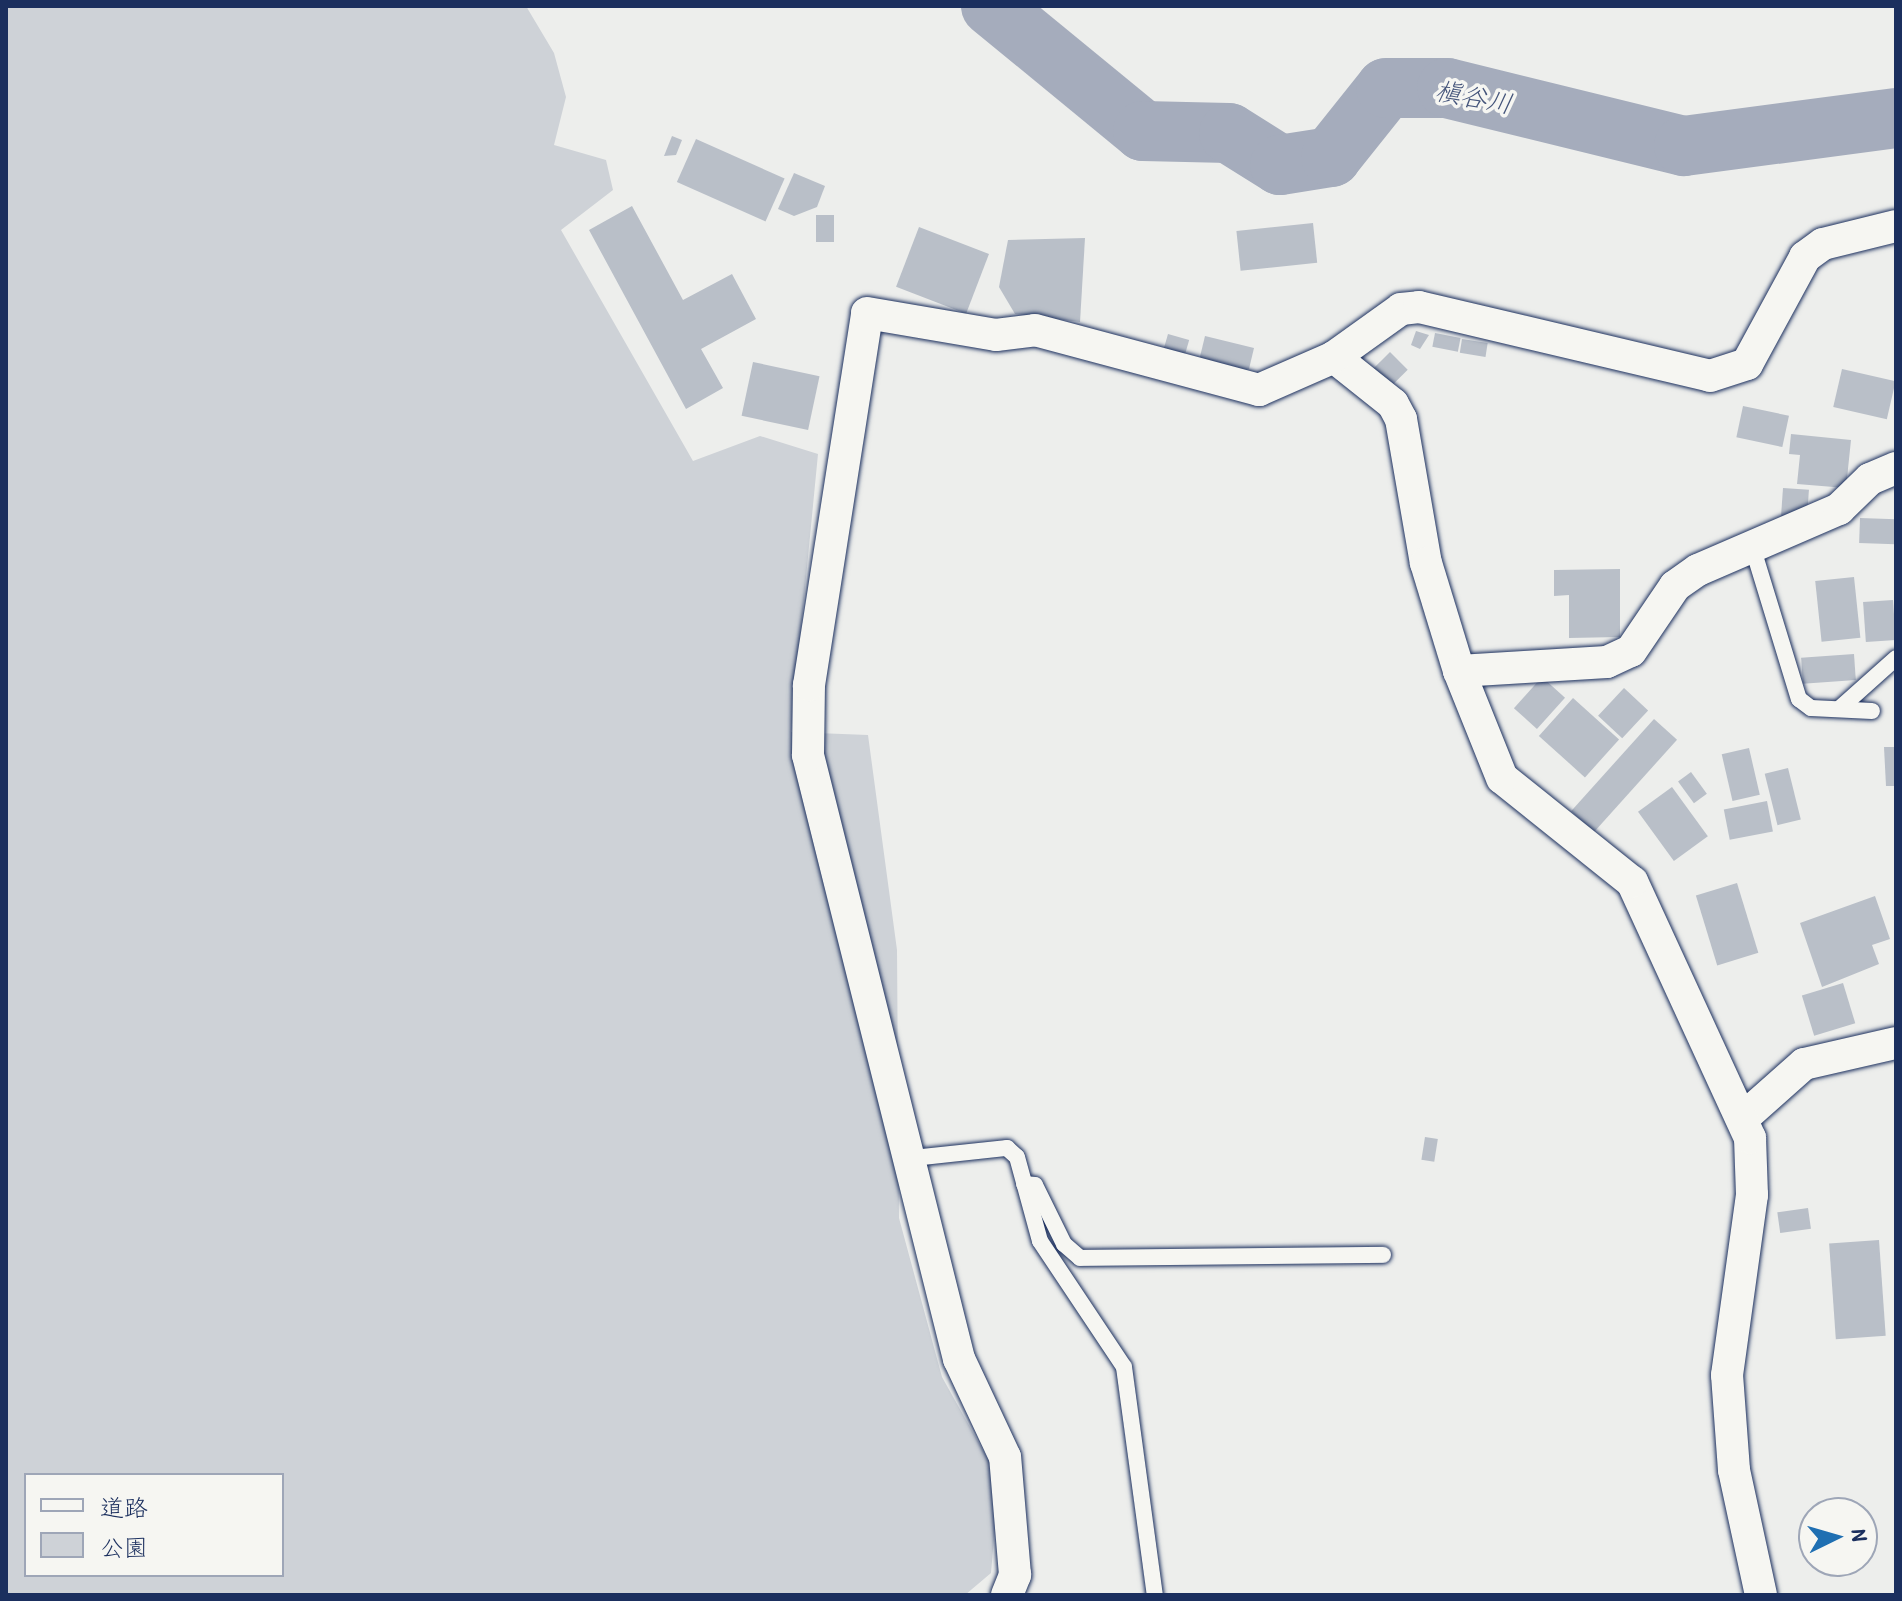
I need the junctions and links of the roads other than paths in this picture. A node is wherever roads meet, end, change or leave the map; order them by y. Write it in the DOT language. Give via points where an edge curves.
graph roads {
  1 [pos="1896,226"];
  2 [pos="1334,357"];
  3 [pos="1896,468"];
  4 [pos="1753,549"];
  5 [pos="1896,658"];
  6 [pos="1459,671"];
  7 [pos="1839,709"];
  8 [pos="1872,711"];
  9 [pos="1896,1043"];
  10 [pos="1742,1119"];
  11 [pos="913,1158"];
  12 [pos="1024,1184"];
  13 [pos="1383,1255"];
  14 [pos="1007,1595"];
  15 [pos="1155,1595"];
  16 [pos="1761,1595"];
  1 -- 2 [label="street" via="1823,244 1805,257 1747,364 1732,373 1710,376 1419,307 1401,309"];
  2 -- 6 [label="street" via="1401,419 1426,563"];
  2 -- 11 [label="street" via="1259,390 1035,330 996,335 867,313 809,685 808,755"];
  3 -- 4 [label="street" via="1870,479 1839,509"];
  4 -- 6 [label="street" via="1675,586 1631,651 1607,662"];
  4 -- 7 [label="lane" via="1799,699"];
  5 -- 7 [label="lane"];
  6 -- 10 [label="street" via="1502,778 1632,882"];
  7 -- 8 [label="lane"];
  9 -- 10 [label="street" via="1804,1064"];
  10 -- 16 [label="street" via="1752,1195 1727,1375 1734,1470"];
  11 -- 12 [label="lane" via="1007,1148"];
  11 -- 14 [label="street" via="959,1359 1005,1457 1015,1575"];
  12 -- 13 [label="lane" via="1035,1185 1064,1244 1080,1258"];
  12 -- 15 [label="lane" via="1040,1241 1124,1367"];
}
